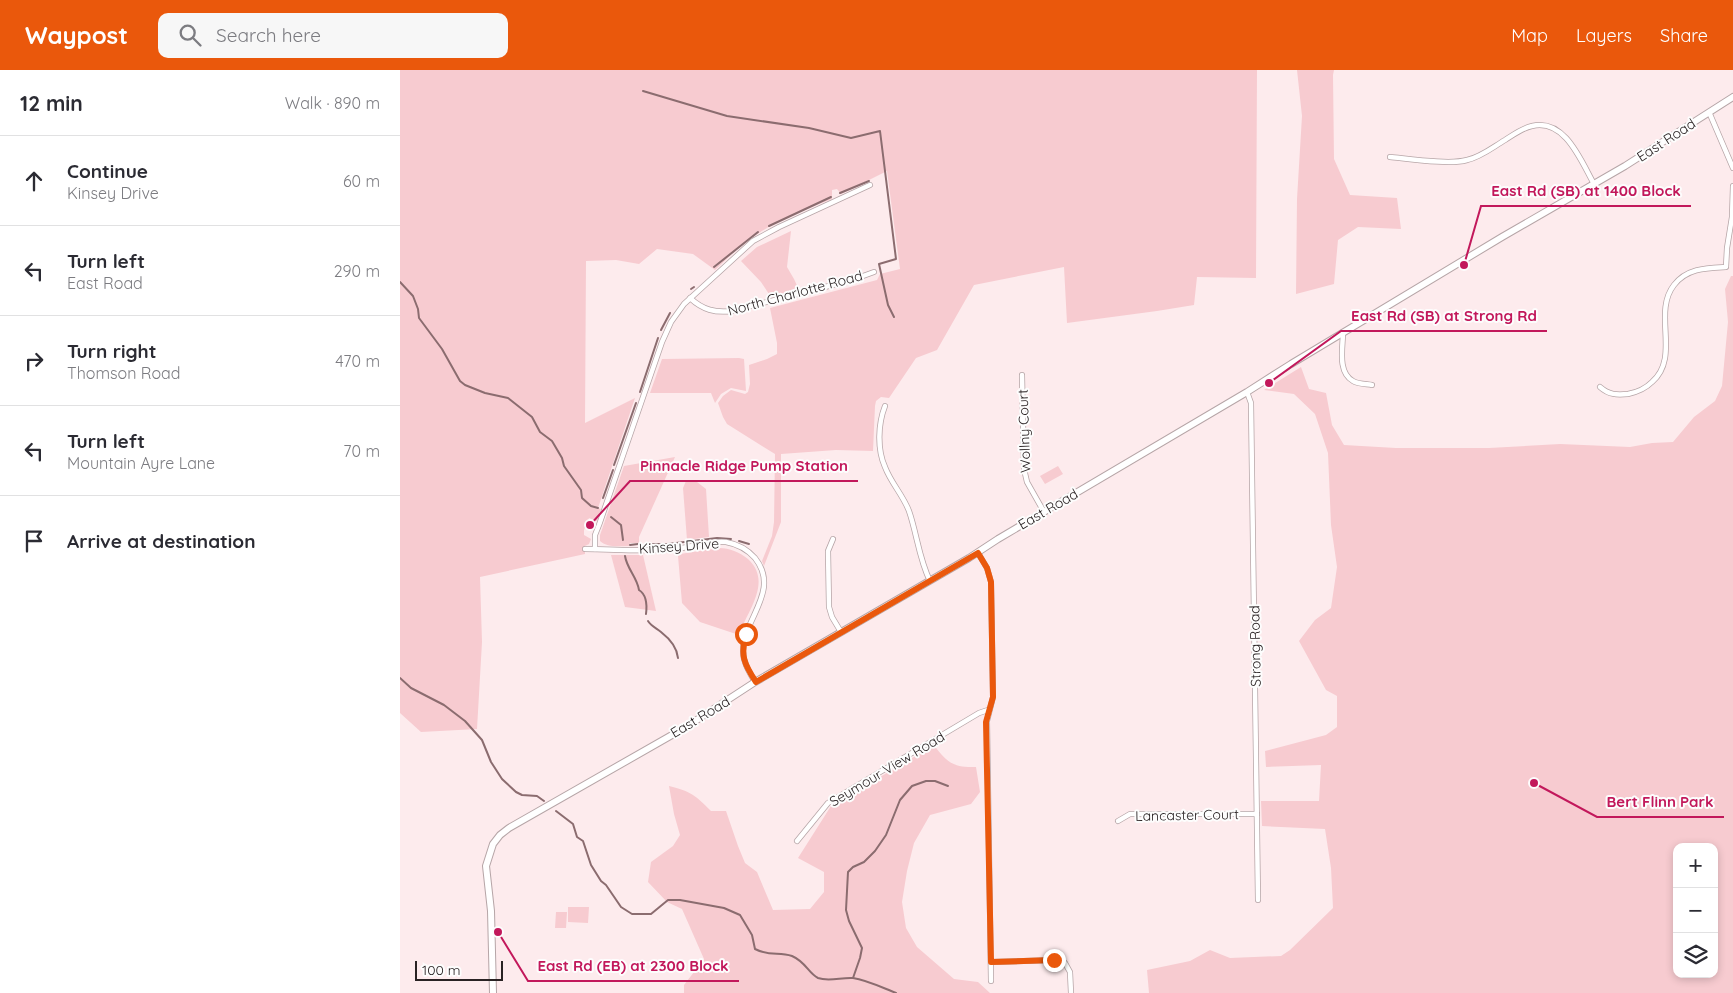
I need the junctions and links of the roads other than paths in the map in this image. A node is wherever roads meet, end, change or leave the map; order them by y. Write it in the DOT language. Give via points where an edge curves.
graph roads {
  1 [pos="1733,97"];
  2 [pos="1709,112"];
  3 [pos="1390,157"];
  4 [pos="1733,168"];
  5 [pos="1594,184"];
  6 [pos="870,185"];
  7 [pos="1733,186"];
  8 [pos="874,272"];
  9 [pos="690,298"];
  10 [pos="1343,332"];
  11 [pos="1022,375"];
  12 [pos="1372,386"];
  13 [pos="1600,387"];
  14 [pos="1247,392"];
  15 [pos="885,406"];
  16 [pos="1044,512"];
  17 [pos="833,539"];
  18 [pos="586,549"];
  19 [pos="595,549"];
  20 [pos="978,553"];
  21 [pos="930,581"];
  22 [pos="841,632"];
  23 [pos="756,682"];
  24 [pos="988,710"];
  25 [pos="1257,814"];
  26 [pos="1118,821"];
  27 [pos="797,841"];
  28 [pos="1258,900"];
  29 [pos="991,962"];
  30 [pos="991,981"];
  31 [pos="493,993"];
  32 [pos="1070,993"];
  1 -- 2 [label="main road, East Road"];
  2 -- 4 [label="street"];
  2 -- 5 [label="main road, East Road"];
  3 -- 5 [label="street" via="1465,161 1524,128 1543,125 1564,135"];
  5 -- 10 [label="main road, East Road"];
  6 -- 9 [label="street" via="752,241"];
  7 -- 13 [label="street" via="1726,267 1694,270 1672,287 1665,305 1665,358 1661,372 1641,390 1608,393"];
  8 -- 9 [label="street, North Charlotte Road" via="732,311 706,309"];
  9 -- 19 [label="street" via="674,318 662,342 595,535"];
  10 -- 12 [label="street" via="1343,368 1347,376"];
  10 -- 14 [label="main road, East Road"];
  11 -- 16 [label="street, Wollny Court" via="1026,482"];
  14 -- 16 [label="main road, East Road"];
  14 -- 25 [label="street, Strong Road" via="1252,412"];
  15 -- 21 [label="street" via="880,418 882,460 906,503"];
  16 -- 20 [label="main road, East Road"];
  17 -- 22 [label="street" via="828,551 829,607"];
  18 -- 19 [label="street, Kinsey Drive"];
  19 -- 23 [label="street, Kinsey Drive" via="670,550 720,542 749,552 761,568 764,583 760,603 743,645 745,664"];
  20 -- 21 [label="main road, East Road"];
  20 -- 24 [label="street" via="991,582 993,697"];
  21 -- 22 [label="main road, East Road"];
  22 -- 23 [label="main road, East Road"];
  23 -- 31 [label="main road, East Road" via="686,727 500,835 490,849 486,866 491,911"];
  24 -- 27 [label="street, Seymour View Road" via="828,803"];
  24 -- 29 [label="street"];
  25 -- 26 [label="street, Lancaster Court" via="1130,814"];
  25 -- 28 [label="street, Strong Road"];
  29 -- 30 [label="street"];
  29 -- 32 [label="street" via="1054,960 1065,963 1070,972"];
}
